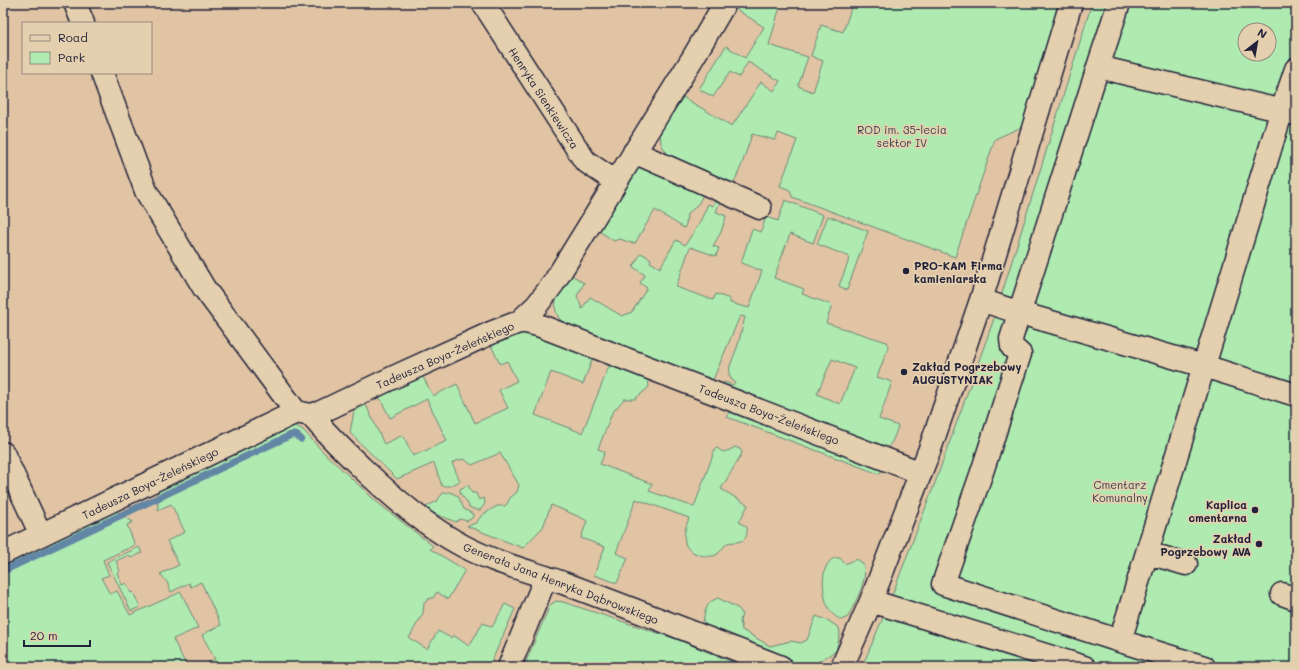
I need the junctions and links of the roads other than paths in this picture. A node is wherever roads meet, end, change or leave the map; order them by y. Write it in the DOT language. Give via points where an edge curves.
graph roads {
  1 [pos="75,3"];
  2 [pos="483,3"];
  3 [pos="725,3"];
  4 [pos="1071,3"];
  5 [pos="1119,3"];
  6 [pos="83,22"];
  7 [pos="1098,67"];
  8 [pos="1296,70"];
  9 [pos="102,74"];
  10 [pos="1289,112"];
  11 [pos="634,152"];
  12 [pos="616,182"];
  13 [pos="760,208"];
  14 [pos="981,300"];
  15 [pos="1020,313"];
  16 [pos="519,322"];
  17 [pos="1204,366"];
  18 [pos="1296,395"];
  19 [pos="303,413"];
  20 [pos="3,453"];
  21 [pos="921,473"];
  22 [pos="41,535"];
  23 [pos="3,553"];
  24 [pos="1148,553"];
  25 [pos="1186,564"];
  26 [pos="546,577"];
  27 [pos="871,601"];
  28 [pos="1120,641"];
  29 [pos="509,667"];
  30 [pos="781,667"];
  31 [pos="842,667"];
  32 [pos="1084,667"];
  33 [pos="1204,667"];
  1 -- 6 [label="street"];
  2 -- 12 [label="street, Henryka Sienkiewicza" via="585,161"];
  3 -- 11 [label="street"];
  4 -- 14 [label="street"];
  5 -- 7 [label="street"];
  7 -- 10 [label="street"];
  7 -- 15 [label="street"];
  8 -- 10 [label="street"];
  9 -- 19 [label="street, Generała Jana Henryka Dąbrowskiego" via="146,191 204,288"];
  10 -- 17 [label="street"];
  11 -- 12 [label="street"];
  11 -- 13 [label="street"];
  12 -- 16 [label="street" via="554,284"];
  14 -- 15 [label="street"];
  14 -- 21 [label="street"];
  15 -- 17 [label="street"];
  15 -- 28 [label="street" via="1011,338 1012,347 1020,354 943,584"];
  16 -- 19 [label="street, Tadeusza Boya-Żeleńskiego" via="401,373 321,412"];
  16 -- 21 [label="street, Tadeusza Boya-Żeleńskiego" via="538,325"];
  17 -- 18 [label="street"];
  17 -- 24 [label="street"];
  19 -- 22 [label="street, Tadeusza Boya-Żeleńskiego"];
  19 -- 26 [label="street, Generała Jana Henryka Dąbrowskiego" via="387,492 445,535 477,552"];
  20 -- 22 [label="street"];
  21 -- 27 [label="street"];
  22 -- 23 [label="street, Tadeusza Boya-Żeleńskiego"];
  24 -- 25 [label="street"];
  24 -- 28 [label="street"];
  26 -- 29 [label="street"];
  26 -- 30 [label="street, Generała Jana Henryka Dąbrowskiego"];
  27 -- 31 [label="street"];
  27 -- 32 [label="street"];
  28 -- 33 [label="street"];
}
